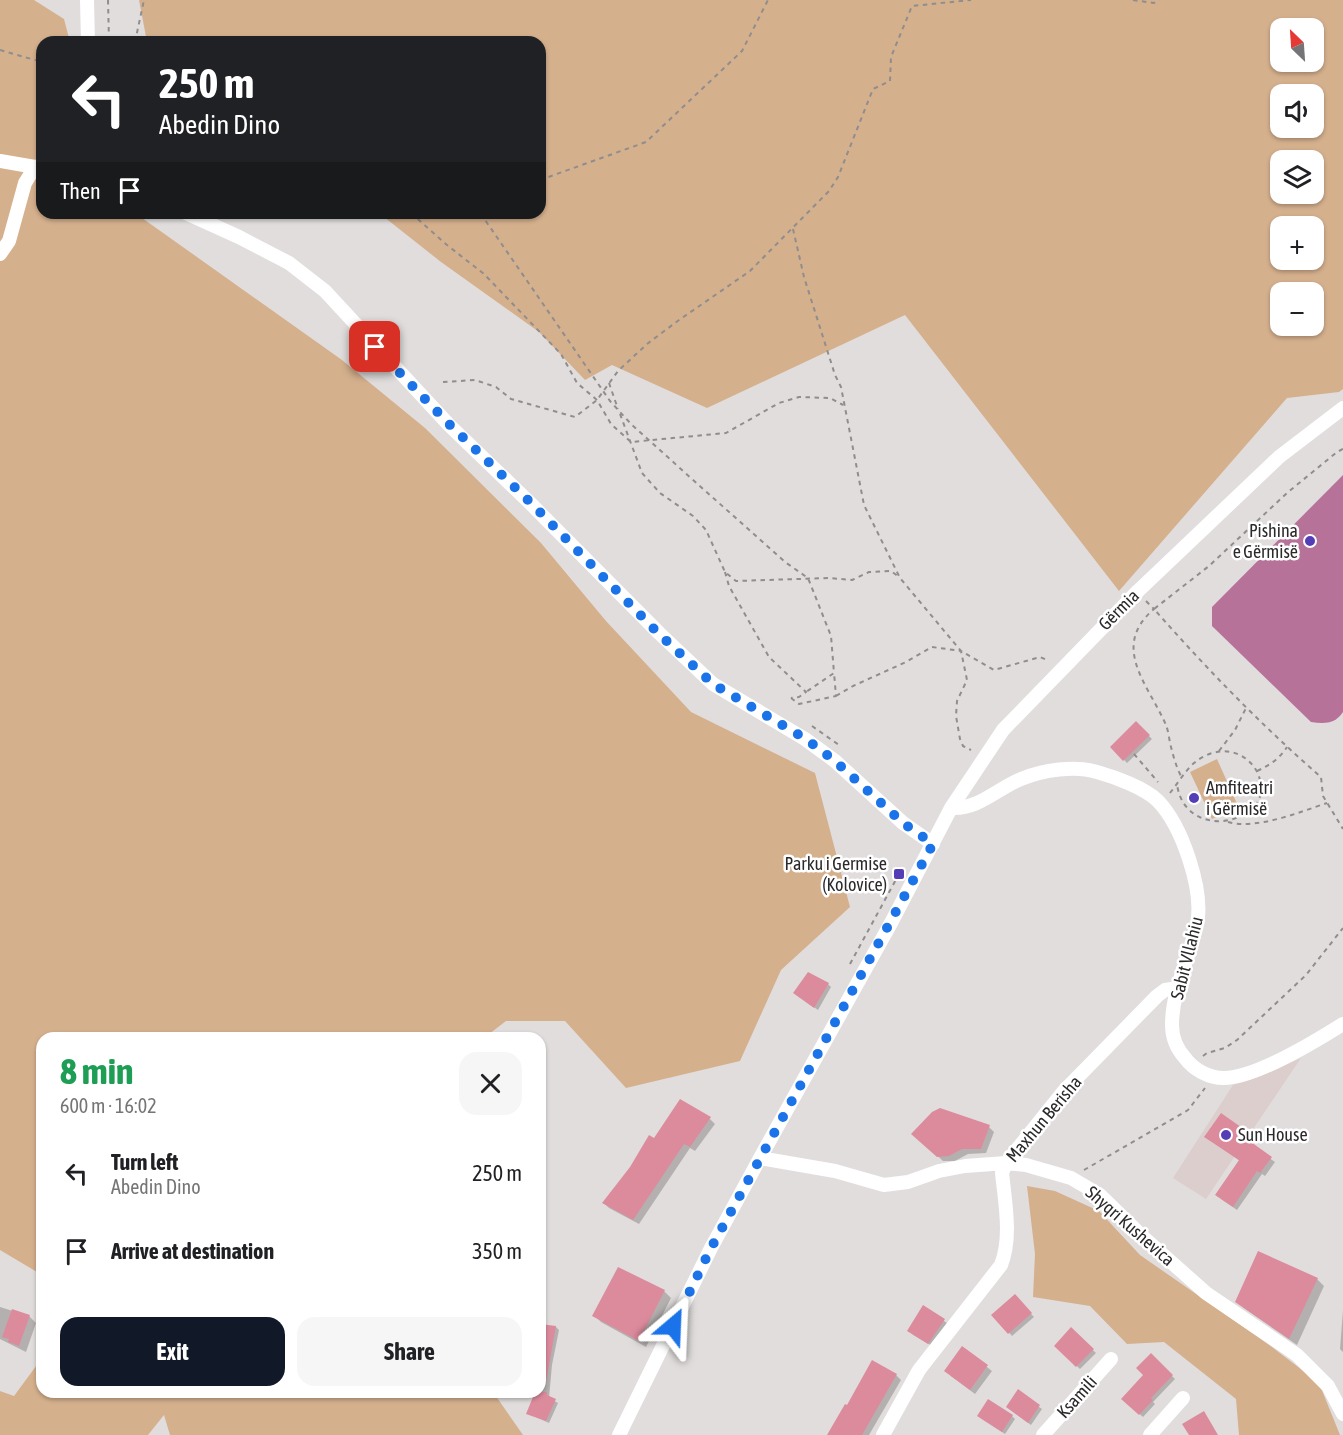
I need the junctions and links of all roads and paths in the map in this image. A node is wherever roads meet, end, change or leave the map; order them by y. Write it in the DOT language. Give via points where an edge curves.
graph roads {
  1 [pos="87,0"];
  2 [pos="108,0"];
  3 [pos="144,0"];
  4 [pos="768,0"];
  5 [pos="971,0"];
  6 [pos="1132,0"];
  7 [pos="1159,0"];
  8 [pos="88,36"];
  9 [pos="109,36"];
  10 [pos="136,36"];
  11 [pos="0,50"];
  12 [pos="36,60"];
  13 [pos="0,161"];
  14 [pos="36,166"];
  15 [pos="36,169"];
  16 [pos="546,178"];
  17 [pos="199,219"];
  18 [pos="418,219"];
  19 [pos="486,219"];
  20 [pos="793,229"];
  21 [pos="0,254"];
  22 [pos="443,382"];
  23 [pos="609,383"];
  24 [pos="603,392"];
  25 [pos="597,400"];
  26 [pos="844,406"];
  27 [pos="1343,408"];
  28 [pos="619,412"];
  29 [pos="650,441"];
  30 [pos="631,442"];
  31 [pos="1343,449"];
  32 [pos="725,572"];
  33 [pos="808,578"];
  34 [pos="900,578"];
  35 [pos="1138,591"];
  36 [pos="1154,609"];
  37 [pos="961,651"];
  38 [pos="1062,667"];
  39 [pos="834,673"];
  40 [pos="806,692"];
  41 [pos="836,696"];
  42 [pos="1246,708"];
  43 [pos="808,723"];
  44 [pos="839,745"];
  45 [pos="1287,747"];
  46 [pos="1219,751"];
  47 [pos="1134,754"];
  48 [pos="982,760"];
  49 [pos="1257,771"];
  50 [pos="1182,778"];
  51 [pos="1177,784"];
  52 [pos="1162,787"];
  53 [pos="1158,801"];
  54 [pos="1327,803"];
  55 [pos="951,808"];
  56 [pos="1228,822"];
  57 [pos="1343,829"];
  58 [pos="933,844"];
  59 [pos="1343,928"];
  60 [pos="1178,988"];
  61 [pos="1343,1024"];
  62 [pos="1196,1070"];
  63 [pos="1212,1077"];
  64 [pos="760,1158"];
  65 [pos="1006,1163"];
  66 [pos="1071,1178"];
  67 [pos="1111,1359"];
  68 [pos="1183,1398"];
  69 [pos="1343,1414"];
  70 [pos="620,1435"];
  71 [pos="883,1435"];
  72 [pos="1043,1435"];
  73 [pos="1150,1435"];
  1 -- 8 [label="street"];
  2 -- 9 [label="path"];
  3 -- 10 [label="path"];
  4 -- 16 [label="path" via="741,51 646,142"];
  5 -- 20 [label="path" via="912,6 891,57 890,81 873,89 838,177"];
  6 -- 7 [label="path"];
  11 -- 12 [label="path"];
  13 -- 14 [label="street"];
  15 -- 21 [label="street" via="25,183 9,241"];
  17 -- 58 [label="street" via="289,263 325,291 450,425 713,684 806,739"];
  18 -- 25 [label="path" via="484,274 561,354 577,383"];
  19 -- 24 [label="path"];
  20 -- 23 [label="path" via="750,271 647,344"];
  20 -- 26 [label="path"];
  22 -- 25 [label="path" via="476,380 496,387 511,399 575,417"];
  23 -- 24 [label="path"];
  23 -- 28 [label="path"];
  24 -- 25 [label="path"];
  24 -- 28 [label="path"];
  25 -- 30 [label="path" via="611,424"];
  26 -- 29 [label="path" via="830,398 799,397 779,403 726,433"];
  26 -- 34 [label="path" via="864,505"];
  27 -- 35 [label="street, Gërmia" via="1279,457"];
  28 -- 29 [label="path"];
  28 -- 30 [label="path"];
  29 -- 30 [label="path"];
  29 -- 33 [label="path" via="778,556"];
  30 -- 32 [label="path" via="642,472 660,494 693,516 706,530"];
  31 -- 36 [label="path"];
  32 -- 33 [label="path" via="736,580"];
  32 -- 40 [label="path" via="769,657"];
  33 -- 34 [label="path" via="852,580 869,572 891,572"];
  33 -- 39 [label="path" via="831,636"];
  34 -- 37 [label="path"];
  35 -- 36 [label="path"];
  35 -- 38 [label="street, Gërmia"];
  36 -- 42 [label="path"];
  36 -- 50 [label="path" via="1143,618 1133,636 1135,665 1167,726"];
  37 -- 38 [label="path" via="994,670 1040,657"];
  37 -- 41 [label="path" via="932,647"];
  37 -- 48 [label="path" via="967,680 957,701 958,730 963,747"];
  38 -- 48 [label="street, Gërmia" via="1003,730"];
  39 -- 40 [label="path"];
  39 -- 41 [label="path"];
  40 -- 41 [label="path" via="791,698 799,704"];
  42 -- 45 [label="path"];
  42 -- 46 [label="path"];
  43 -- 44 [label="path"];
  45 -- 49 [label="path" via="1281,756"];
  45 -- 54 [label="path" via="1321,777"];
  46 -- 49 [label="path" via="1244,756"];
  46 -- 50 [label="path" via="1195,762"];
  47 -- 52 [label="path"];
  48 -- 55 [label="street, Gërmia"];
  49 -- 56 [label="path" via="1262,793 1252,810"];
  50 -- 51 [label="path"];
  51 -- 53 [label="path"];
  51 -- 56 [label="path" via="1178,794 1188,809 1205,820"];
  53 -- 55 [label="street, Sabit Vllahiu" via="1134,786 1096,771 1071,769 1021,779 981,801 960,809"];
  53 -- 60 [label="street, Sabit Vllahiu" via="1188,853 1199,897 1197,924"];
  54 -- 56 [label="path" via="1282,818 1239,825"];
  54 -- 57 [label="path"];
  55 -- 58 [label="street, Gërmia"];
  58 -- 64 [label="street, Gërmia"];
  59 -- 62 [label="path" via="1306,975 1237,1040 1202,1057"];
  60 -- 62 [label="street, Sabit Vllahiu" via="1174,1038"];
  60 -- 65 [label="street, Maxhun Berisha" via="1157,996 1064,1090"];
  61 -- 63 [label="street, Sabit Vllahiu" via="1254,1071"];
  62 -- 63 [label="street, Sabit Vllahiu"];
  63 -- 66 [label="path" via="1188,1110"];
  64 -- 65 [label="street, Shyqri Kushevica" via="835,1171 884,1185 965,1166"];
  64 -- 70 [label="street, Gërmia" via="711,1248"];
  65 -- 66 [label="street, Shyqri Kushevica"];
  65 -- 71 [label="street, Maxhun Berisha" via="1002,1173 1006,1254 919,1370"];
  66 -- 69 [label="street, Shyqri Kushevica" via="1100,1195 1206,1293 1297,1355 1328,1386"];
  67 -- 72 [label="street, Ksamili"];
  68 -- 73 [label="street"];
}
